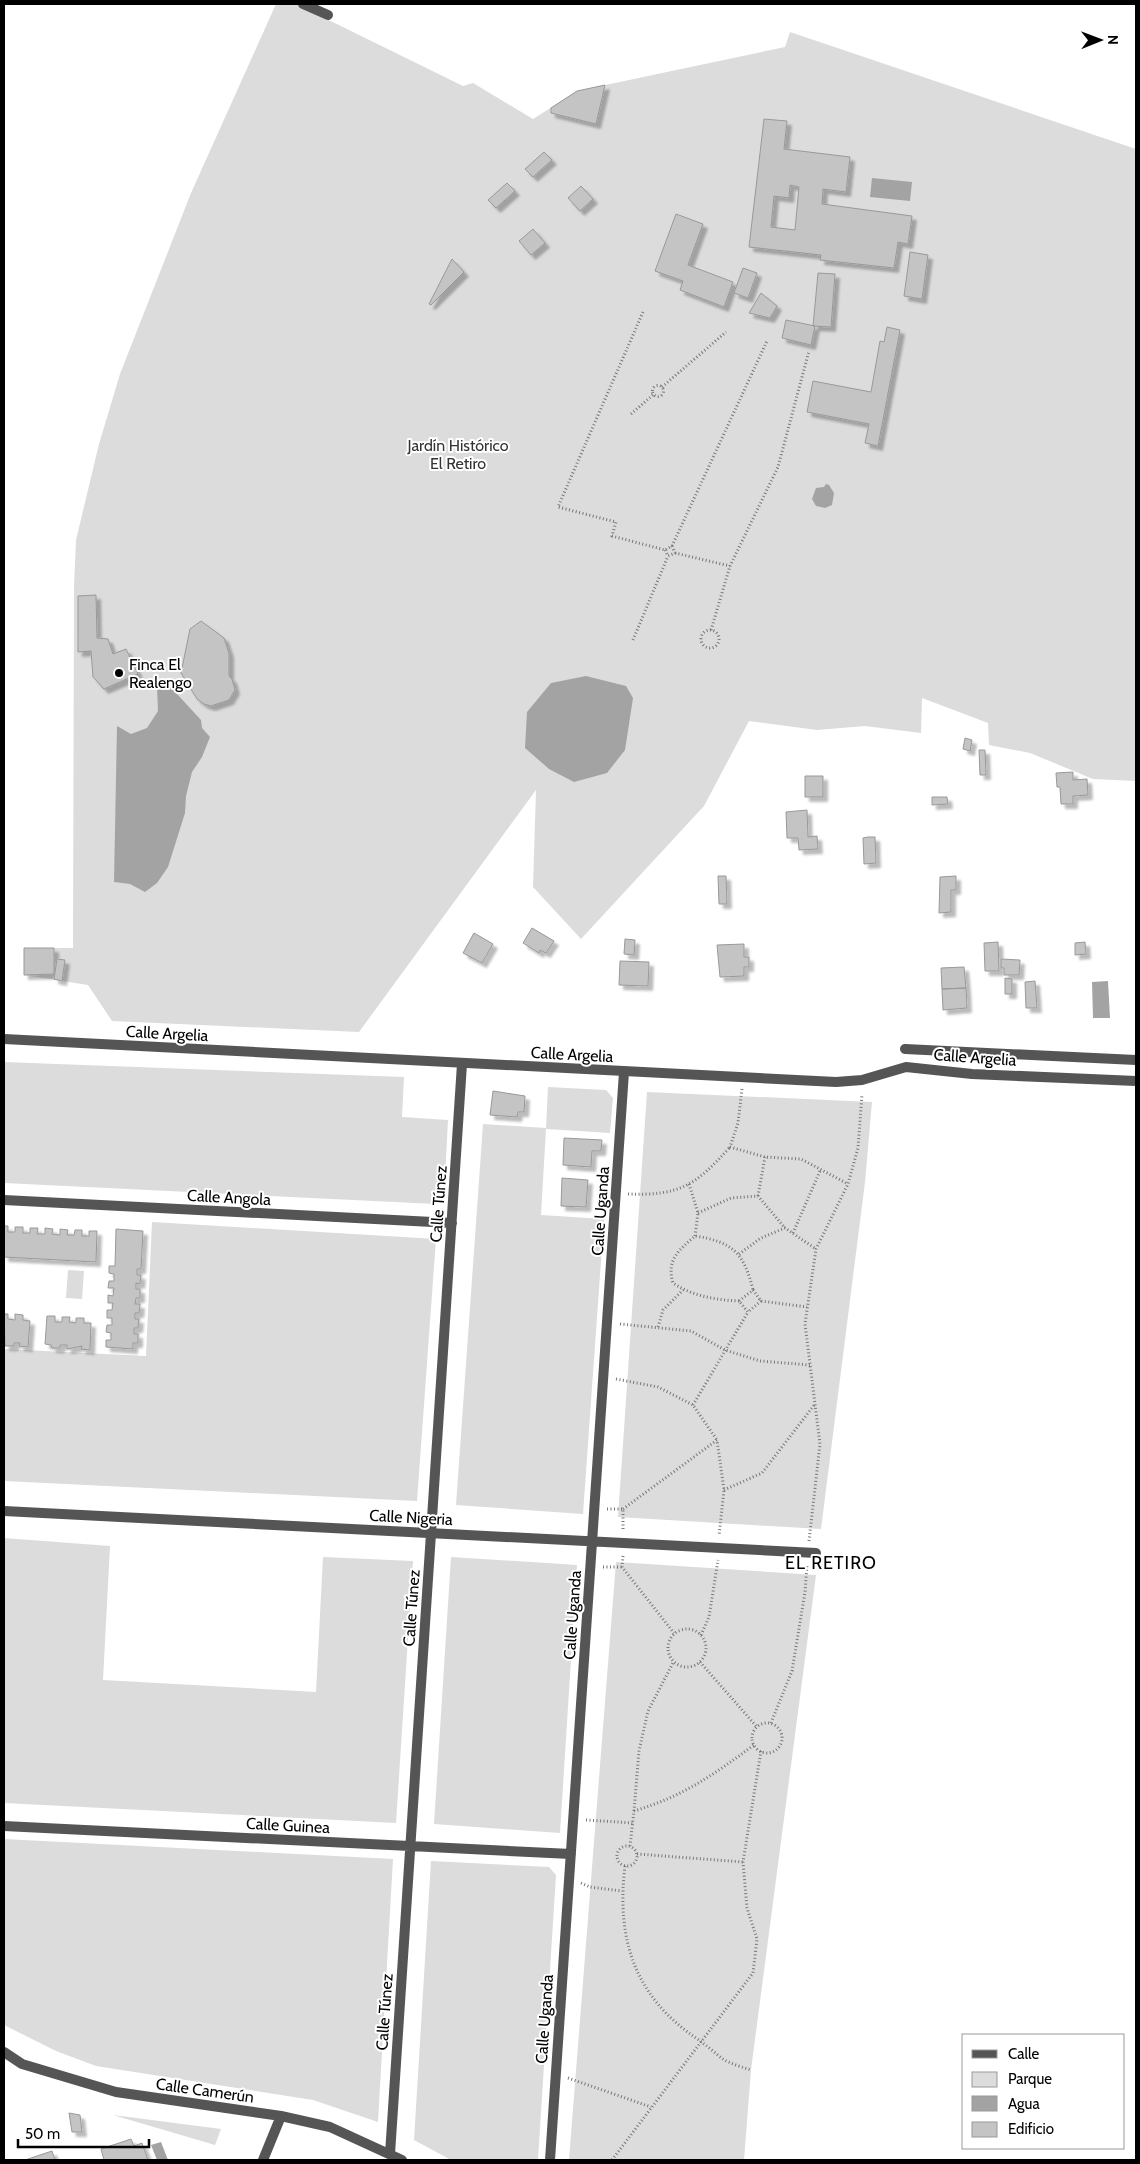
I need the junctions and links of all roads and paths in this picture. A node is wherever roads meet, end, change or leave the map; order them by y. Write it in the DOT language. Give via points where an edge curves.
graph roads {
  1 [pos="303,4"];
  2 [pos="328,15"];
  3 [pos="643,312"];
  4 [pos="726,332"];
  5 [pos="766,341"];
  6 [pos="809,351"];
  7 [pos="662,387"];
  8 [pos="654,394"];
  9 [pos="632,414"];
  10 [pos="672,546"];
  11 [pos="665,550"];
  12 [pos="675,553"];
  13 [pos="668,556"];
  14 [pos="730,566"];
  15 [pos="711,630"];
  16 [pos="633,640"];
  17 [pos="4,1040"];
  18 [pos="905,1049"];
  19 [pos="1136,1060"];
  20 [pos="462,1064"];
  21 [pos="624,1072"];
  22 [pos="743,1077"];
  23 [pos="862,1080"];
  24 [pos="1136,1081"];
  25 [pos="730,1147"];
  26 [pos="765,1157"];
  27 [pos="820,1171"];
  28 [pos="689,1184"];
  29 [pos="848,1184"];
  30 [pos="616,1194"];
  31 [pos="758,1196"];
  32 [pos="4,1200"];
  33 [pos="698,1213"];
  34 [pos="452,1223"];
  35 [pos="785,1228"];
  36 [pos="793,1233"];
  37 [pos="695,1236"];
  38 [pos="816,1249"];
  39 [pos="739,1254"];
  40 [pos="683,1290"];
  41 [pos="753,1290"];
  42 [pos="739,1301"];
  43 [pos="761,1301"];
  44 [pos="807,1307"];
  45 [pos="748,1312"];
  46 [pos="607,1323"];
  47 [pos="658,1327"];
  48 [pos="725,1350"];
  49 [pos="810,1365"];
  50 [pos="603,1378"];
  51 [pos="815,1404"];
  52 [pos="694,1405"];
  53 [pos="717,1440"];
  54 [pos="724,1490"];
  55 [pos="623,1509"];
  56 [pos="4,1511"];
  57 [pos="431,1533"];
  58 [pos="592,1542"];
  59 [pos="718,1548"];
  60 [pos="812,1553"];
  61 [pos="590,1567"];
  62 [pos="674,1633"];
  63 [pos="701,1635"];
  64 [pos="674,1661"];
  65 [pos="700,1662"];
  66 [pos="770,1724"];
  67 [pos="757,1727"];
  68 [pos="754,1745"];
  69 [pos="760,1751"];
  70 [pos="634,1810"];
  71 [pos="573,1819"];
  72 [pos="633,1823"];
  73 [pos="4,1826"];
  74 [pos="410,1846"];
  75 [pos="630,1846"];
  76 [pos="571,1854"];
  77 [pos="637,1854"];
  78 [pos="744,1862"];
  79 [pos="625,1866"];
  80 [pos="569,1877"];
  81 [pos="622,1891"];
  82 [pos="700,2041"];
  83 [pos="4,2052"];
  84 [pos="752,2070"];
  85 [pos="556,2074"];
  86 [pos="650,2107"];
  87 [pos="281,2116"];
  88 [pos="390,2154"];
  89 [pos="263,2160"];
  90 [pos="402,2160"];
  91 [pos="550,2160"];
  92 [pos="612,2160"];
  1 -- 2 [label="street"];
  3 -- 11 [label="path" via="558,506 616,522 612,536"];
  4 -- 7 [label="path"];
  5 -- 10 [label="path"];
  6 -- 14 [label="path" via="778,467"];
  7 -- 8 [label="path" via="653,388"];
  7 -- 8 [label="path" via="664,391 660,396"];
  8 -- 9 [label="path"];
  10 -- 11 [label="path"];
  10 -- 12 [label="path"];
  11 -- 13 [label="path"];
  12 -- 13 [label="path"];
  12 -- 14 [label="path"];
  13 -- 16 [label="path"];
  14 -- 15 [label="path"];
  15 -- 15 [label="path" via="703,633 701,638 708,648 713,648 718,640"];
  17 -- 20 [label="street, Calle Argelia"];
  18 -- 19 [label="street"];
  20 -- 21 [label="street, Calle Argelia"];
  20 -- 34 [label="street, Calle Túnez"];
  21 -- 22 [label="street, Calle Argelia"];
  21 -- 30 [label="street, Calle Uganda"];
  22 -- 23 [label="street, Calle Argelia" via="836,1082"];
  22 -- 25 [label="path" via="741,1106"];
  23 -- 24 [label="street, Calle Argelia" via="906,1067 972,1074"];
  23 -- 29 [label="path" via="858,1148"];
  25 -- 26 [label="path"];
  25 -- 28 [label="path" via="711,1169"];
  26 -- 27 [label="path" via="801,1159"];
  26 -- 31 [label="path"];
  27 -- 29 [label="path"];
  27 -- 36 [label="path"];
  28 -- 30 [label="path" via="672,1193"];
  28 -- 33 [label="path"];
  29 -- 38 [label="path"];
  30 -- 46 [label="street, Calle Uganda"];
  31 -- 33 [label="path" via="731,1198"];
  31 -- 35 [label="path"];
  32 -- 34 [label="street, Calle Angola"];
  33 -- 37 [label="path"];
  34 -- 57 [label="street, Calle Túnez"];
  35 -- 36 [label="path"];
  35 -- 39 [label="path" via="761,1238"];
  36 -- 38 [label="path"];
  37 -- 39 [label="path" via="716,1241"];
  37 -- 40 [label="path" via="672,1260 670,1276 673,1283"];
  38 -- 44 [label="path"];
  39 -- 41 [label="path" via="746,1264"];
  40 -- 42 [label="path"];
  40 -- 47 [label="path" via="663,1310"];
  41 -- 42 [label="path"];
  41 -- 43 [label="path"];
  42 -- 45 [label="path"];
  43 -- 44 [label="path"];
  43 -- 45 [label="path"];
  44 -- 49 [label="path" via="805,1324"];
  45 -- 48 [label="path"];
  46 -- 47 [label="path"];
  46 -- 50 [label="street, Calle Uganda"];
  47 -- 48 [label="path" via="691,1331"];
  48 -- 49 [label="path" via="760,1361"];
  48 -- 52 [label="path"];
  49 -- 51 [label="path"];
  50 -- 52 [label="path" via="658,1387"];
  50 -- 58 [label="street, Calle Uganda"];
  51 -- 54 [label="path" via="762,1473"];
  51 -- 60 [label="path" via="820,1444"];
  52 -- 53 [label="path"];
  53 -- 54 [label="path"];
  53 -- 55 [label="path"];
  54 -- 59 [label="path"];
  56 -- 57 [label="street, Calle Nigeria"];
  57 -- 58 [label="street, Calle Nigeria"];
  57 -- 74 [label="street, Calle Túnez"];
  58 -- 59 [label="street, Calle Nigeria"];
  58 -- 61 [label="street, Calle Uganda"];
  59 -- 60 [label="street, Calle Nigeria"];
  59 -- 63 [label="path" via="718,1568 709,1617"];
  60 -- 66 [label="path" via="798,1647 792,1671"];
  61 -- 62 [label="path" via="622,1567"];
  61 -- 71 [label="street, Calle Uganda"];
  62 -- 63 [label="path" via="685,1629"];
  62 -- 64 [label="path" via="668,1650"];
  63 -- 65 [label="path" via="706,1652"];
  64 -- 65 [label="path" via="690,1667"];
  64 -- 70 [label="path" via="648,1711 639,1751"];
  65 -- 67 [label="path"];
  66 -- 67 [label="path"];
  66 -- 69 [label="path" via="778,1728 782,1741 773,1752"];
  67 -- 68 [label="path" via="753,1735"];
  68 -- 69 [label="path"];
  68 -- 70 [label="path" via="705,1781 666,1801"];
  69 -- 78 [label="path"];
  70 -- 72 [label="path"];
  71 -- 72 [label="path"];
  71 -- 76 [label="street, Calle Uganda"];
  72 -- 75 [label="path"];
  73 -- 74 [label="street, Calle Guinea"];
  74 -- 76 [label="street, Calle Guinea"];
  74 -- 88 [label="street, Calle Túnez"];
  75 -- 77 [label="path"];
  75 -- 79 [label="path" via="625,1846 618,1853 618,1859"];
  76 -- 80 [label="street, Calle Uganda"];
  77 -- 78 [label="path"];
  77 -- 79 [label="path" via="634,1863"];
  78 -- 82 [label="path" via="747,1908 757,1939 753,1973"];
  79 -- 81 [label="path"];
  80 -- 81 [label="path" via="590,1887"];
  80 -- 85 [label="street, Calle Uganda"];
  81 -- 82 [label="path" via="626,1939 634,1966 647,1991 681,2029"];
  82 -- 84 [label="path" via="724,2060"];
  82 -- 86 [label="path"];
  83 -- 87 [label="street, Calle Camerún" via="22,2064 116,2092"];
  85 -- 86 [label="path"];
  85 -- 91 [label="street, Calle Uganda"];
  86 -- 92 [label="path"];
  87 -- 88 [label="street, Calle Camerún" via="330,2127"];
  87 -- 89 [label="street"];
  88 -- 90 [label="street, Calle Camerún"];
}
